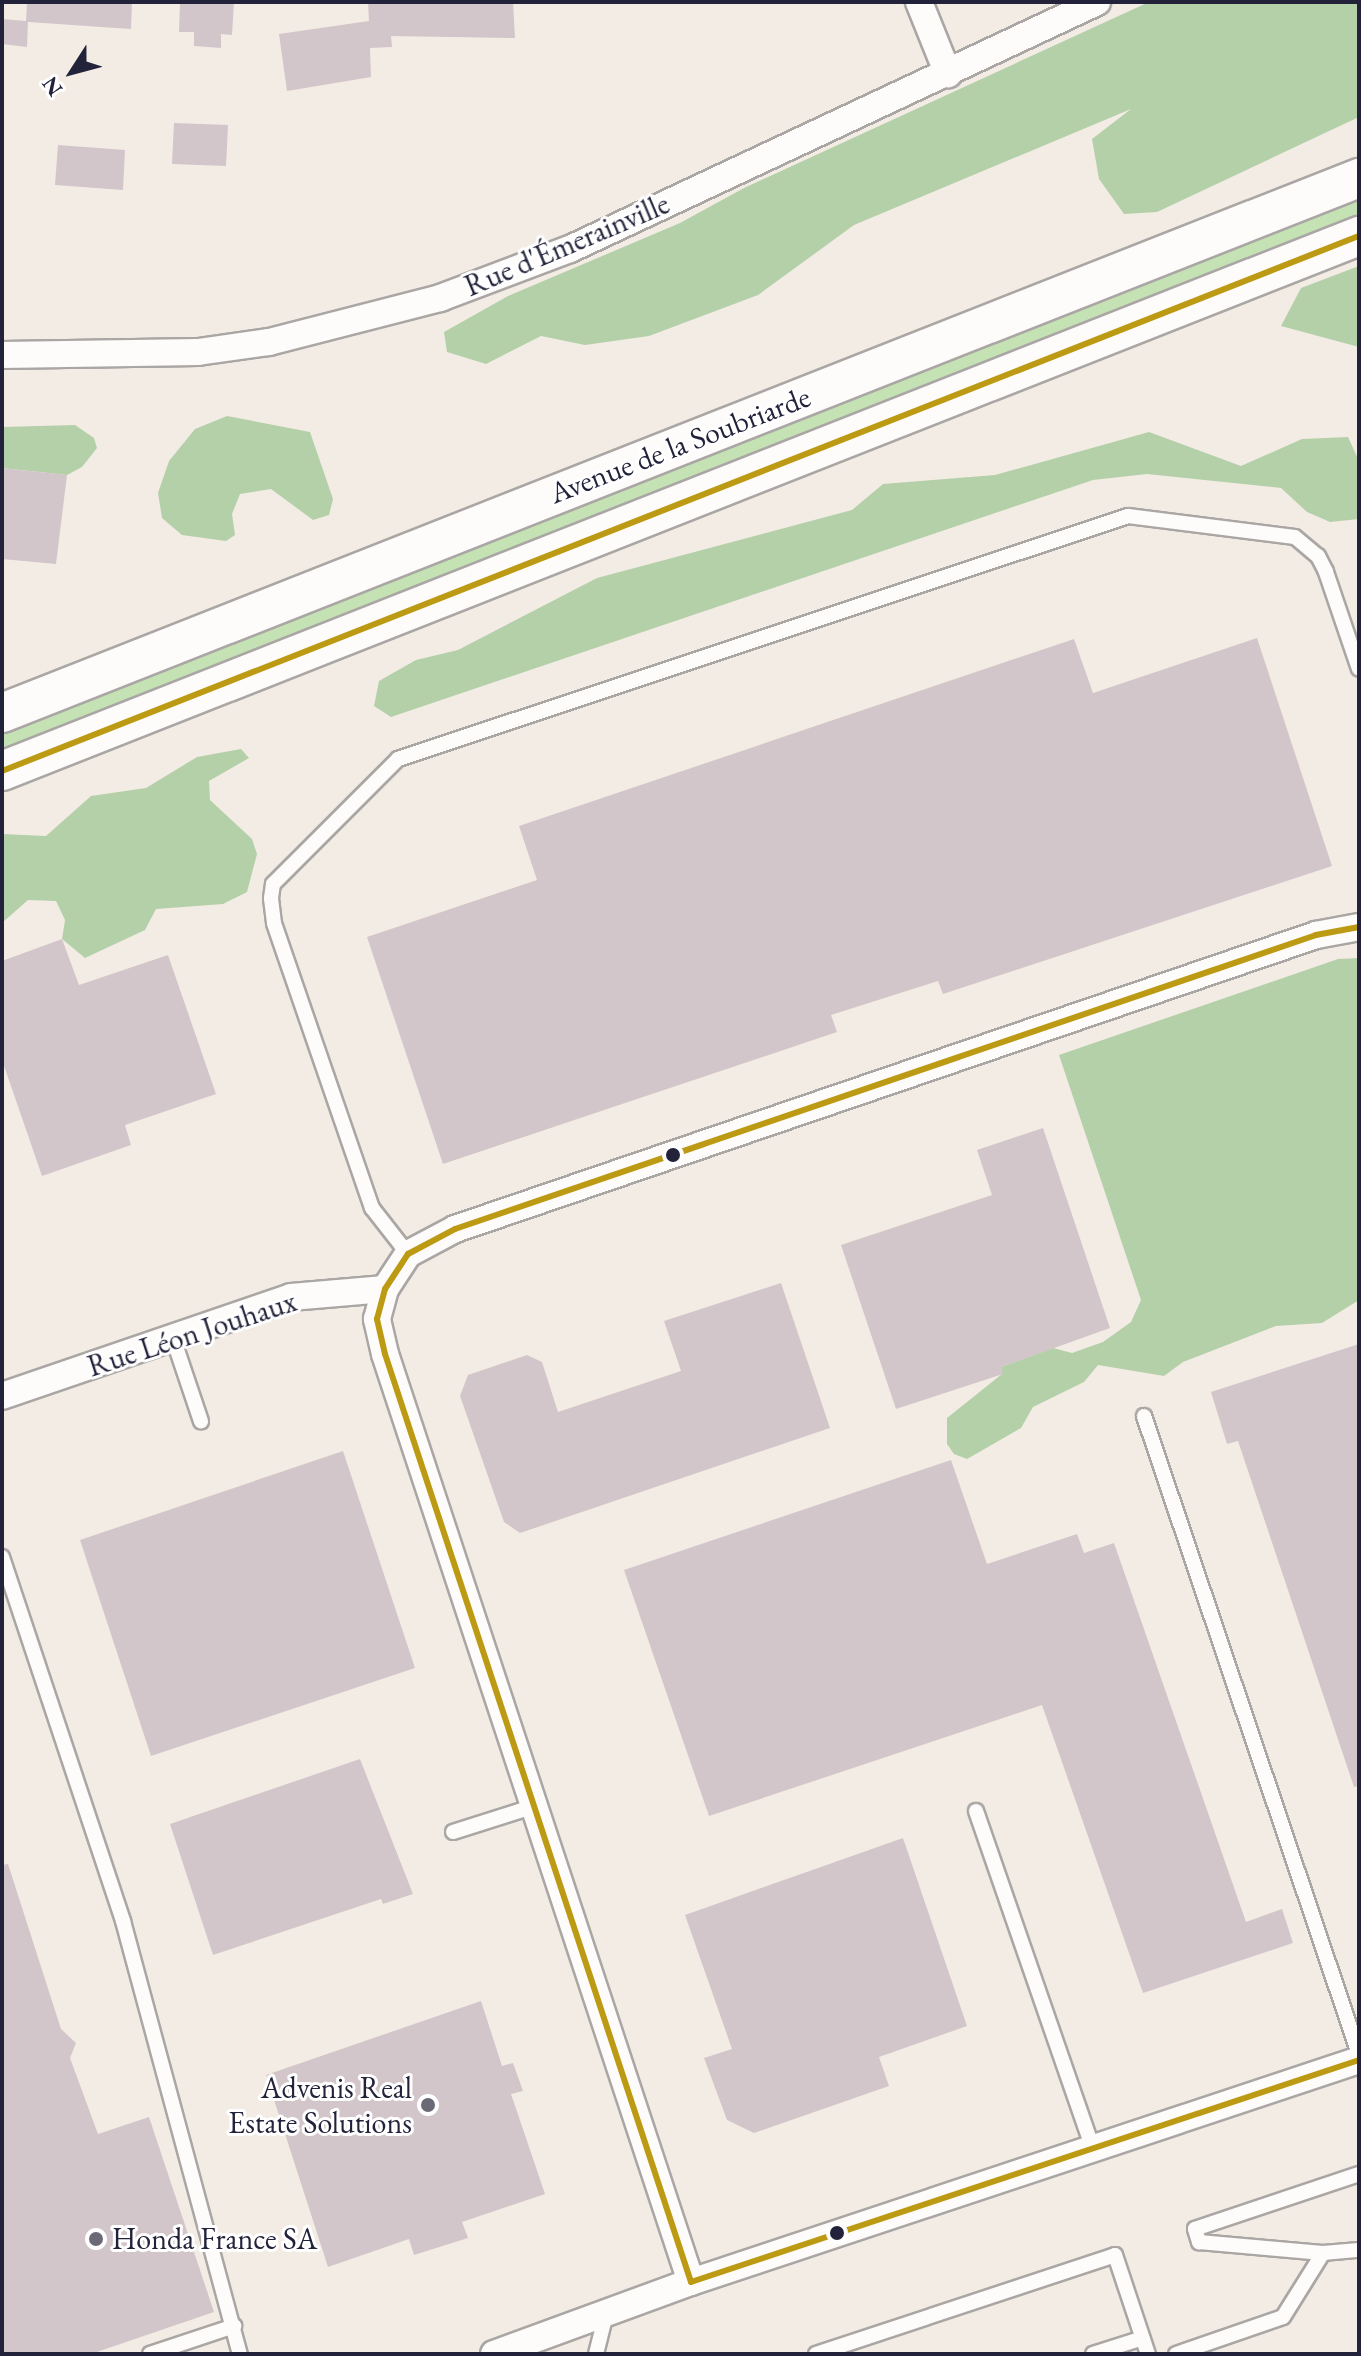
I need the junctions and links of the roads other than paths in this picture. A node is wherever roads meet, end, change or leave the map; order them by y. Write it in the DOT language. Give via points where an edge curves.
graph roads {
  1 [pos="919,2"];
  2 [pos="1097,2"];
  3 [pos="948,74"];
  4 [pos="1359,178"];
  5 [pos="1359,236"];
  6 [pos="2,355"];
  7 [pos="1359,669"];
  8 [pos="2,713"];
  9 [pos="2,771"];
  10 [pos="1359,927"];
  11 [pos="408,1254"];
  12 [pos="385,1289"];
  13 [pos="173,1338"];
  14 [pos="2,1396"];
  15 [pos="1144,1416"];
  16 [pos="201,1421"];
  17 [pos="2,1557"];
  18 [pos="535,1806"];
  19 [pos="976,1811"];
  20 [pos="453,1832"];
  21 [pos="1359,2054"];
  22 [pos="1359,2060"];
  23 [pos="1093,2149"];
  24 [pos="1359,2174"];
  25 [pos="1359,2250"];
  26 [pos="1323,2253"];
  27 [pos="691,2282"];
  28 [pos="605,2317"];
  29 [pos="234,2326"];
  30 [pos="1143,2338"];
  31 [pos="150,2354"];
  32 [pos="240,2354"];
  33 [pos="494,2354"];
  34 [pos="596,2354"];
  35 [pos="816,2354"];
  36 [pos="1093,2354"];
  37 [pos="1148,2354"];
  38 [pos="1176,2354"];
  1 -- 3 [label="street"];
  2 -- 3 [label="street, Rue d'Émerainville"];
  3 -- 6 [label="street, Rue d'Émerainville" via="570,249 440,298 269,342 198,352"];
  4 -- 8 [label="street, Avenue de la Soubriarde"];
  5 -- 9 [label="street, Avenue de la Soubriarde"];
  7 -- 11 [label="lane" via="1326,572 1318,556 1295,537 1128,516 398,759 273,884 271,898 274,923 372,1208"];
  10 -- 11 [label="street" via="1316,935 470,1224"];
  11 -- 12 [label="street"];
  12 -- 13 [label="street, Rue Léon Jouhaux" via="291,1297"];
  12 -- 18 [label="street" via="377,1319 385,1354"];
  13 -- 14 [label="street, Rue Léon Jouhaux"];
  13 -- 16 [label="lane"];
  15 -- 21 [label="lane"];
  17 -- 29 [label="lane" via="123,1921"];
  18 -- 20 [label="lane"];
  18 -- 27 [label="street"];
  19 -- 23 [label="lane"];
  22 -- 23 [label="street"];
  23 -- 27 [label="street"];
  24 -- 26 [label="lane" via="1195,2229 1199,2242"];
  25 -- 26 [label="lane"];
  26 -- 38 [label="lane" via="1283,2317"];
  27 -- 28 [label="street"];
  28 -- 33 [label="street"];
  28 -- 34 [label="lane"];
  29 -- 31 [label="lane"];
  29 -- 32 [label="lane"];
  30 -- 35 [label="lane" via="1115,2255"];
  30 -- 36 [label="lane"];
  30 -- 37 [label="lane"];
}
